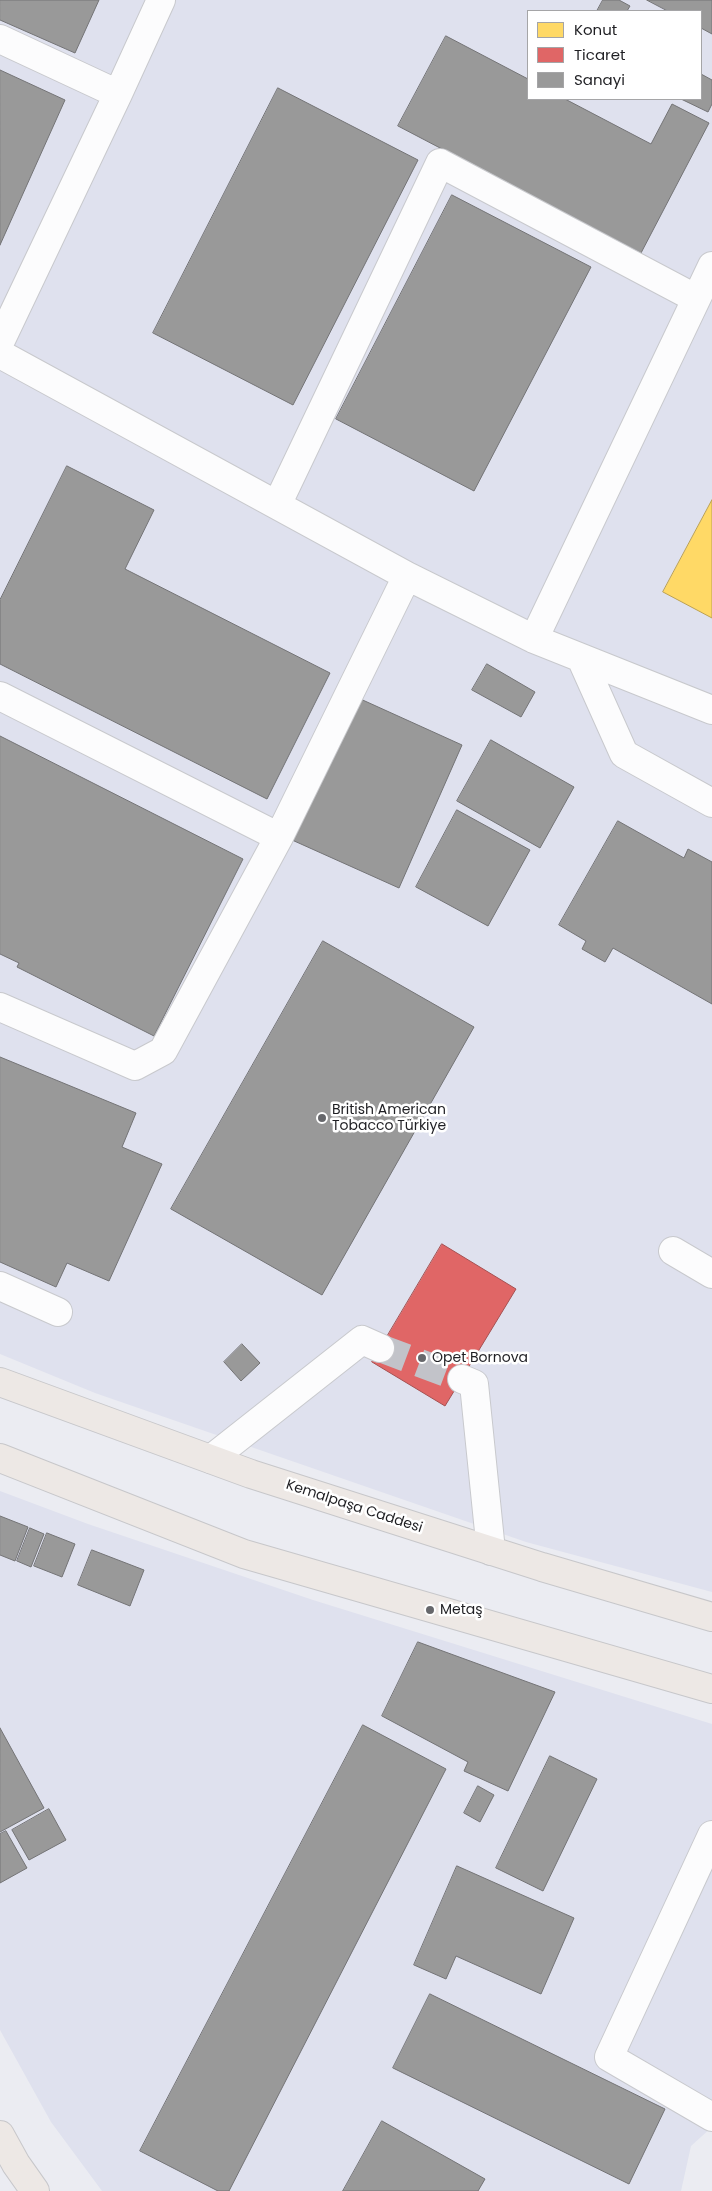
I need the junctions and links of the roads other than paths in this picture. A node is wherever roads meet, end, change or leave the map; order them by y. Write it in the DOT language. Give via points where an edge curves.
graph roads {
  1 [pos="161,0"];
  2 [pos="0,39"];
  3 [pos="118,94"];
  4 [pos="712,266"];
  5 [pos="695,298"];
  6 [pos="0,342"];
  7 [pos="0,354"];
  8 [pos="278,505"];
  9 [pos="408,576"];
  10 [pos="534,639"];
  11 [pos="581,658"];
  12 [pos="0,696"];
  13 [pos="712,710"];
  14 [pos="712,803"];
  15 [pos="279,837"];
  16 [pos="0,1007"];
  17 [pos="672,1251"];
  18 [pos="712,1274"];
  19 [pos="0,1286"];
  20 [pos="58,1312"];
  21 [pos="380,1348"];
  22 [pos="462,1379"];
  23 [pos="0,1382"];
  24 [pos="0,1458"];
  25 [pos="211,1459"];
  26 [pos="491,1551"];
  27 [pos="712,1617"];
  28 [pos="712,1689"];
  29 [pos="712,1835"];
  30 [pos="712,2117"];
  31 [pos="0,2135"];
  32 [pos="35,2191"];
  1 -- 3 [label="street"];
  2 -- 3 [label="street"];
  3 -- 6 [label="street"];
  4 -- 5 [label="street"];
  5 -- 8 [label="street" via="440,163"];
  5 -- 10 [label="street"];
  7 -- 8 [label="street"];
  8 -- 9 [label="street"];
  9 -- 10 [label="street"];
  9 -- 15 [label="street"];
  10 -- 11 [label="street"];
  11 -- 13 [label="street"];
  11 -- 14 [label="street" via="624,754"];
  12 -- 15 [label="street"];
  15 -- 16 [label="street" via="163,1051 136,1066"];
  17 -- 18 [label="street"];
  19 -- 20 [label="street"];
  21 -- 25 [label="street" via="362,1340"];
  22 -- 26 [label="street" via="474,1384"];
  23 -- 25 [label="main road, Kemalpaşa Caddesi"];
  24 -- 28 [label="main road" via="244,1554"];
  25 -- 26 [label="main road, Kemalpaşa Caddesi"];
  26 -- 27 [label="main road, Kemalpaşa Caddesi"];
  29 -- 30 [label="street" via="609,2057"];
  31 -- 32 [label="main road"];
}
